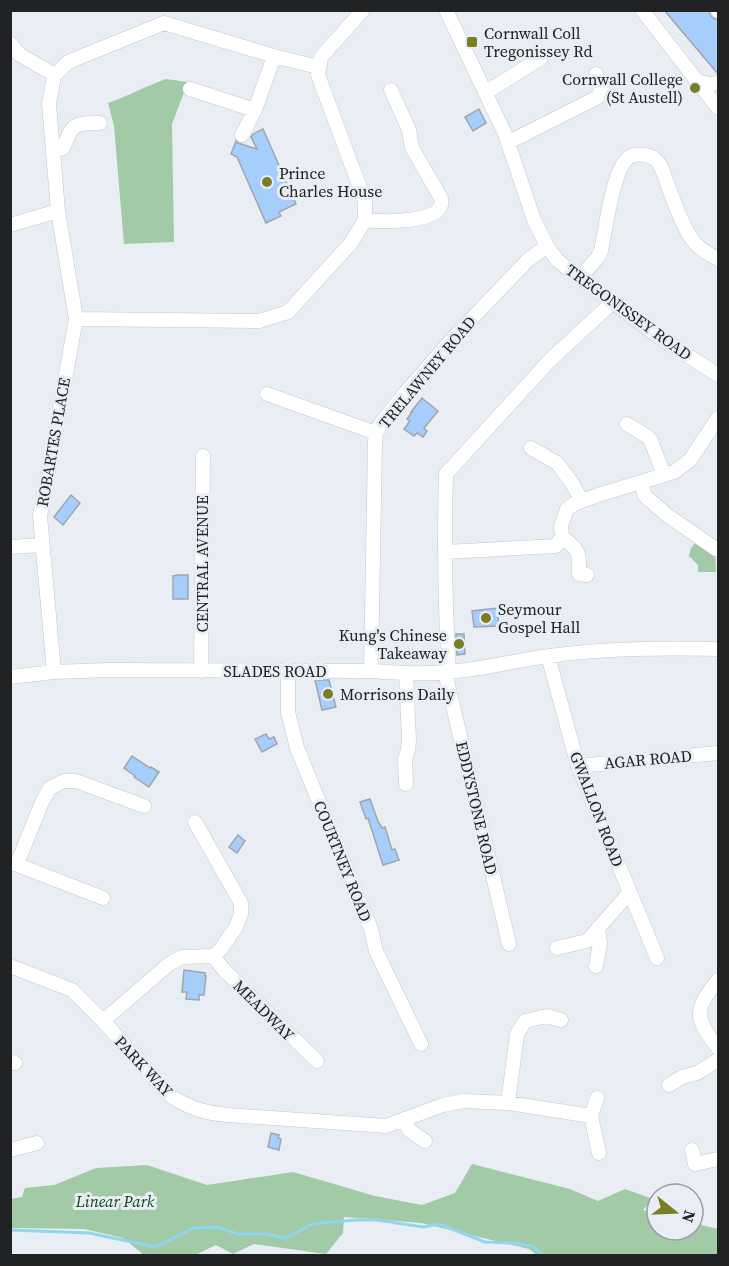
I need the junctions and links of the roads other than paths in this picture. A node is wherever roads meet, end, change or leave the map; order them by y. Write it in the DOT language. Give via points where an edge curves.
graph roads {
  1 [pos="363,10"];
  2 [pos="642,10"];
  3 [pos="448,11"];
  4 [pos="10,43"];
  5 [pos="274,56"];
  6 [pos="541,58"];
  7 [pos="318,67"];
  8 [pos="596,74"];
  9 [pos="54,75"];
  10 [pos="699,82"];
  11 [pos="718,83"];
  12 [pos="190,88"];
  13 [pos="391,90"];
  14 [pos="484,93"];
  15 [pos="718,108"];
  16 [pos="255,110"];
  17 [pos="100,123"];
  18 [pos="242,135"];
  19 [pos="509,142"];
  20 [pos="53,152"];
  21 [pos="58,211"];
  22 [pos="365,220"];
  23 [pos="10,225"];
  24 [pos="547,246"];
  25 [pos="718,258"];
  26 [pos="580,278"];
  27 [pos="613,302"];
  28 [pos="76,320"];
  29 [pos="718,375"];
  30 [pos="267,394"];
  31 [pos="718,418"];
  32 [pos="627,424"];
  33 [pos="376,433"];
  34 [pos="531,448"];
  35 [pos="203,456"];
  36 [pos="664,475"];
  37 [pos="640,483"];
  38 [pos="582,501"];
  39 [pos="562,537"];
  40 [pos="42,546"];
  41 [pos="10,547"];
  42 [pos="718,549"];
  43 [pos="445,552"];
  44 [pos="587,575"];
  45 [pos="718,649"];
  46 [pos="548,656"];
  47 [pos="371,671"];
  48 [pos="54,672"];
  49 [pos="201,672"];
  50 [pos="288,672"];
  51 [pos="447,672"];
  52 [pos="406,673"];
  53 [pos="10,677"];
  54 [pos="718,753"];
  55 [pos="578,766"];
  56 [pos="406,784"];
  57 [pos="144,806"];
  58 [pos="195,822"];
  59 [pos="14,863"];
  60 [pos="630,892"];
  61 [pos="104,898"];
  62 [pos="598,928"];
  63 [pos="509,944"];
  64 [pos="557,948"];
  65 [pos="213,956"];
  66 [pos="657,958"];
  67 [pos="10,966"];
  68 [pos="596,966"];
  69 [pos="718,980"];
  70 [pos="552,1013"];
  71 [pos="103,1021"];
  72 [pos="421,1044"];
  73 [pos="718,1048"];
  74 [pos="718,1060"];
  75 [pos="317,1061"];
  76 [pos="669,1085"];
  77 [pos="597,1098"];
  78 [pos="508,1103"];
  79 [pos="591,1116"];
  80 [pos="404,1119"];
  81 [pos="425,1141"];
  82 [pos="37,1143"];
  83 [pos="10,1150"];
  84 [pos="692,1150"];
  85 [pos="599,1153"];
  86 [pos="718,1159"];
  1 -- 7 [label="street" via="321,57"];
  2 -- 10 [label="street"];
  3 -- 14 [label="street, TREGONISSEY ROAD"];
  4 -- 9 [label="street" via="20,55"];
  5 -- 7 [label="street"];
  5 -- 9 [label="street" via="164,22 68,62"];
  5 -- 16 [label="street"];
  6 -- 14 [label="street"];
  7 -- 22 [label="street" via="365,201"];
  8 -- 19 [label="street" via="602,89 598,97"];
  9 -- 20 [label="street, ROBARTES PLACE" via="49,104"];
  10 -- 11 [label="street"];
  10 -- 15 [label="street"];
  12 -- 16 [label="street"];
  13 -- 22 [label="street" via="412,148 441,198 441,206 423,217 399,222"];
  14 -- 19 [label="street, TREGONISSEY ROAD"];
  16 -- 18 [label="street"];
  17 -- 20 [label="street" via="74,126 63,148"];
  19 -- 24 [label="street, TREGONISSEY ROAD" via="534,220"];
  20 -- 21 [label="street, ROBARTES PLACE"];
  21 -- 23 [label="street"];
  21 -- 28 [label="street, ROBARTES PLACE"];
  22 -- 28 [label="street" via="351,243 288,312 259,321"];
  24 -- 26 [label="street, TREGONISSEY ROAD" via="557,260"];
  24 -- 33 [label="street, TRELAWNEY ROAD" via="528,260 455,336"];
  25 -- 26 [label="street" via="694,243 657,160 638,154 627,158 619,170 601,251"];
  26 -- 27 [label="street, TREGONISSEY ROAD"];
  27 -- 29 [label="street, TREGONISSEY ROAD"];
  27 -- 43 [label="street, EDDYSTONE ROAD" via="550,360 446,474"];
  28 -- 40 [label="street, ROBARTES PLACE" via="40,516"];
  30 -- 33 [label="street"];
  31 -- 36 [label="street" via="690,460"];
  32 -- 36 [label="street" via="651,441"];
  33 -- 47 [label="street, TRELAWNEY ROAD"];
  34 -- 38 [label="street" via="557,463"];
  35 -- 49 [label="street, CENTRAL AVENUE"];
  36 -- 37 [label="street"];
  37 -- 38 [label="street"];
  37 -- 42 [label="street" via="645,496 667,515"];
  38 -- 39 [label="street" via="567,508"];
  39 -- 43 [label="street" via="556,546"];
  39 -- 44 [label="street" via="573,545 579,557 579,574"];
  40 -- 41 [label="street"];
  40 -- 48 [label="street, ROBARTES PLACE"];
  43 -- 51 [label="street, EDDYSTONE ROAD"];
  45 -- 46 [label="street, SLADES ROAD" via="665,648"];
  46 -- 51 [label="street, SLADES ROAD"];
  46 -- 55 [label="street, GWALLON ROAD"];
  47 -- 50 [label="street, SLADES ROAD"];
  47 -- 52 [label="street, SLADES ROAD"];
  48 -- 49 [label="street, SLADES ROAD"];
  48 -- 53 [label="street, SLADES ROAD"];
  49 -- 50 [label="street, SLADES ROAD"];
  50 -- 72 [label="street, COURTNEY ROAD" via="288,712 297,747 376,951"];
  51 -- 52 [label="street, SLADES ROAD"];
  51 -- 63 [label="street, EDDYSTONE ROAD"];
  52 -- 56 [label="street"];
  54 -- 55 [label="street, AGAR ROAD"];
  55 -- 60 [label="street, GWALLON ROAD"];
  57 -- 59 [label="street" via="76,781 64,781 50,788"];
  58 -- 65 [label="street" via="241,903 236,927"];
  59 -- 61 [label="street"];
  60 -- 62 [label="street"];
  60 -- 66 [label="street, GWALLON ROAD"];
  62 -- 64 [label="street" via="587,941"];
  62 -- 68 [label="street"];
  65 -- 71 [label="street" via="182,957 170,964"];
  65 -- 75 [label="street, MEADWAY"];
  67 -- 71 [label="street, PARK WAY" via="72,990"];
  69 -- 73 [label="street" via="699,1013"];
  70 -- 78 [label="street" via="525,1021 517,1034"];
  71 -- 80 [label="street, PARK WAY" via="172,1097 206,1113 386,1126"];
  74 -- 76 [label="street"];
  77 -- 79 [label="street"];
  78 -- 79 [label="street, PARK WAY"];
  78 -- 80 [label="street, PARK WAY" via="464,1101"];
  79 -- 85 [label="street"];
  80 -- 81 [label="street" via="409,1130"];
  82 -- 83 [label="street"];
  84 -- 86 [label="street" via="695,1164"];
}
